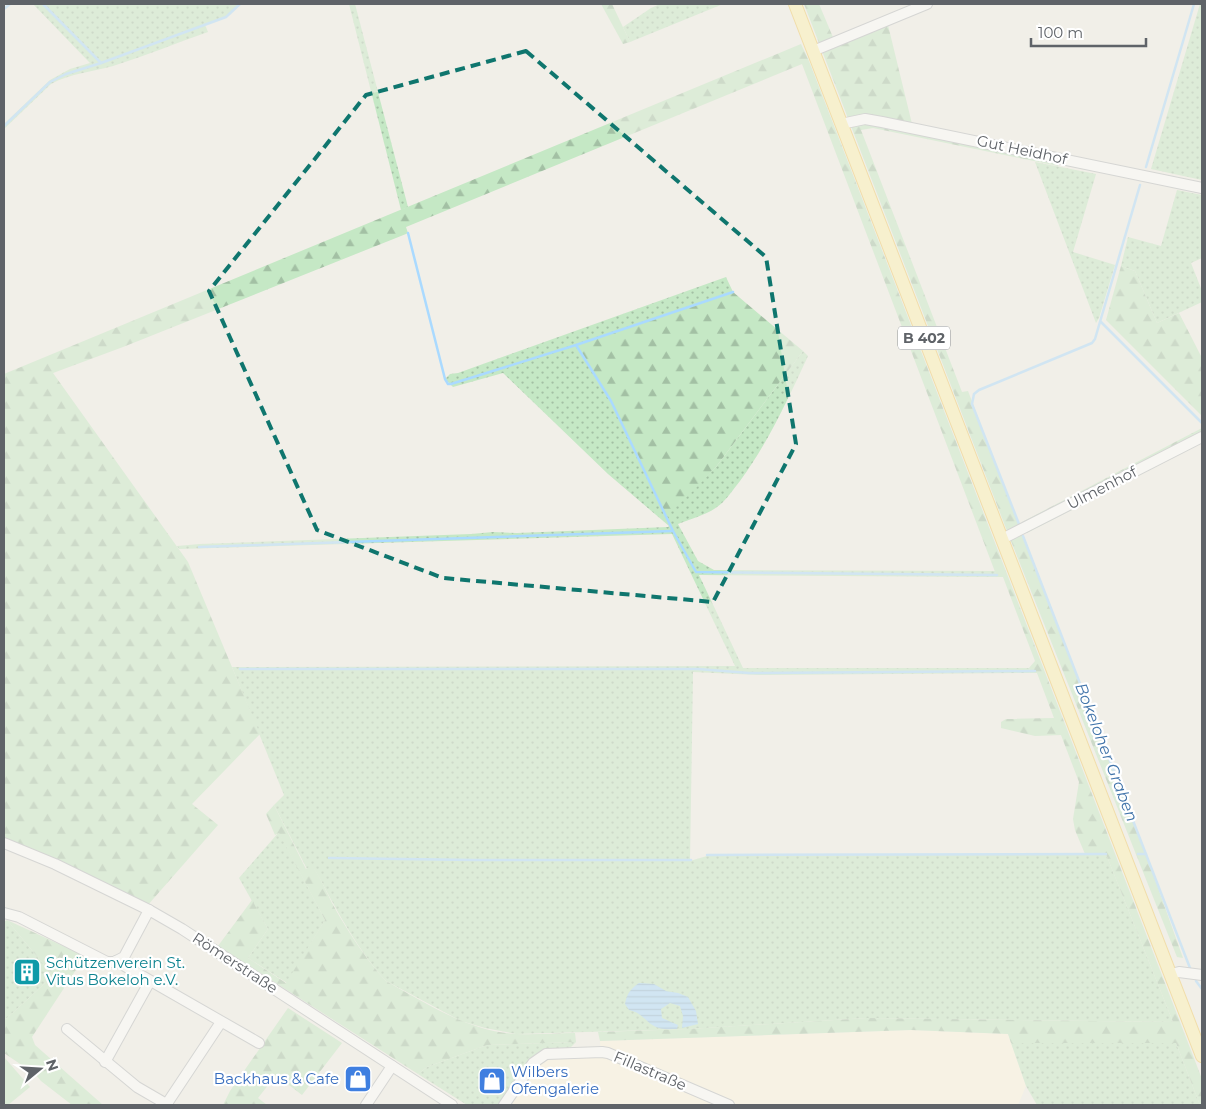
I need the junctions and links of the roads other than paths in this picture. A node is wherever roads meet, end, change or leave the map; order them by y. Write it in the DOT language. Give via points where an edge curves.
graph roads {
  1 [pos="795,4"];
  2 [pos="927,4"];
  3 [pos="813,50"];
  4 [pos="841,124"];
  5 [pos="1202,188"];
  6 [pos="1202,437"];
  7 [pos="1002,539"];
  8 [pos="4,843"];
  9 [pos="149,910"];
  10 [pos="4,913"];
  11 [pos="116,962"];
  12 [pos="1171,974"];
  13 [pos="1202,975"];
  14 [pos="150,981"];
  15 [pos="221,1022"];
  16 [pos="67,1029"];
  17 [pos="259,1044"];
  18 [pos="1202,1056"];
  19 [pos="105,1062"];
  20 [pos="392,1066"];
  21 [pos="167,1105"];
  22 [pos="366,1105"];
  23 [pos="452,1105"];
  24 [pos="504,1105"];
  25 [pos="729,1105"];
  1 -- 3 [label="main road, B 402"];
  2 -- 3 [label="street"];
  3 -- 4 [label="main road, B 402"];
  4 -- 5 [label="street, Gut Heidhof" via="865,119 882,122"];
  4 -- 7 [label="main road, B 402"];
  6 -- 7 [label="street, Ulmenhof"];
  7 -- 12 [label="main road, B 402"];
  8 -- 9 [label="street, Römerstraße"];
  9 -- 11 [label="street" via="124,956"];
  9 -- 20 [label="street, Römerstraße" via="216,950"];
  10 -- 11 [label="street" via="34,924 107,962"];
  11 -- 14 [label="street"];
  12 -- 13 [label="street"];
  12 -- 18 [label="main road, B 402"];
  14 -- 15 [label="street"];
  14 -- 19 [label="street"];
  15 -- 17 [label="street"];
  15 -- 21 [label="street"];
  16 -- 19 [label="street"];
  19 -- 21 [label="street"];
  20 -- 22 [label="street"];
  20 -- 23 [label="street, Römerstraße"];
  24 -- 25 [label="street, Fillastraße" via="539,1057 602,1052"];
}
